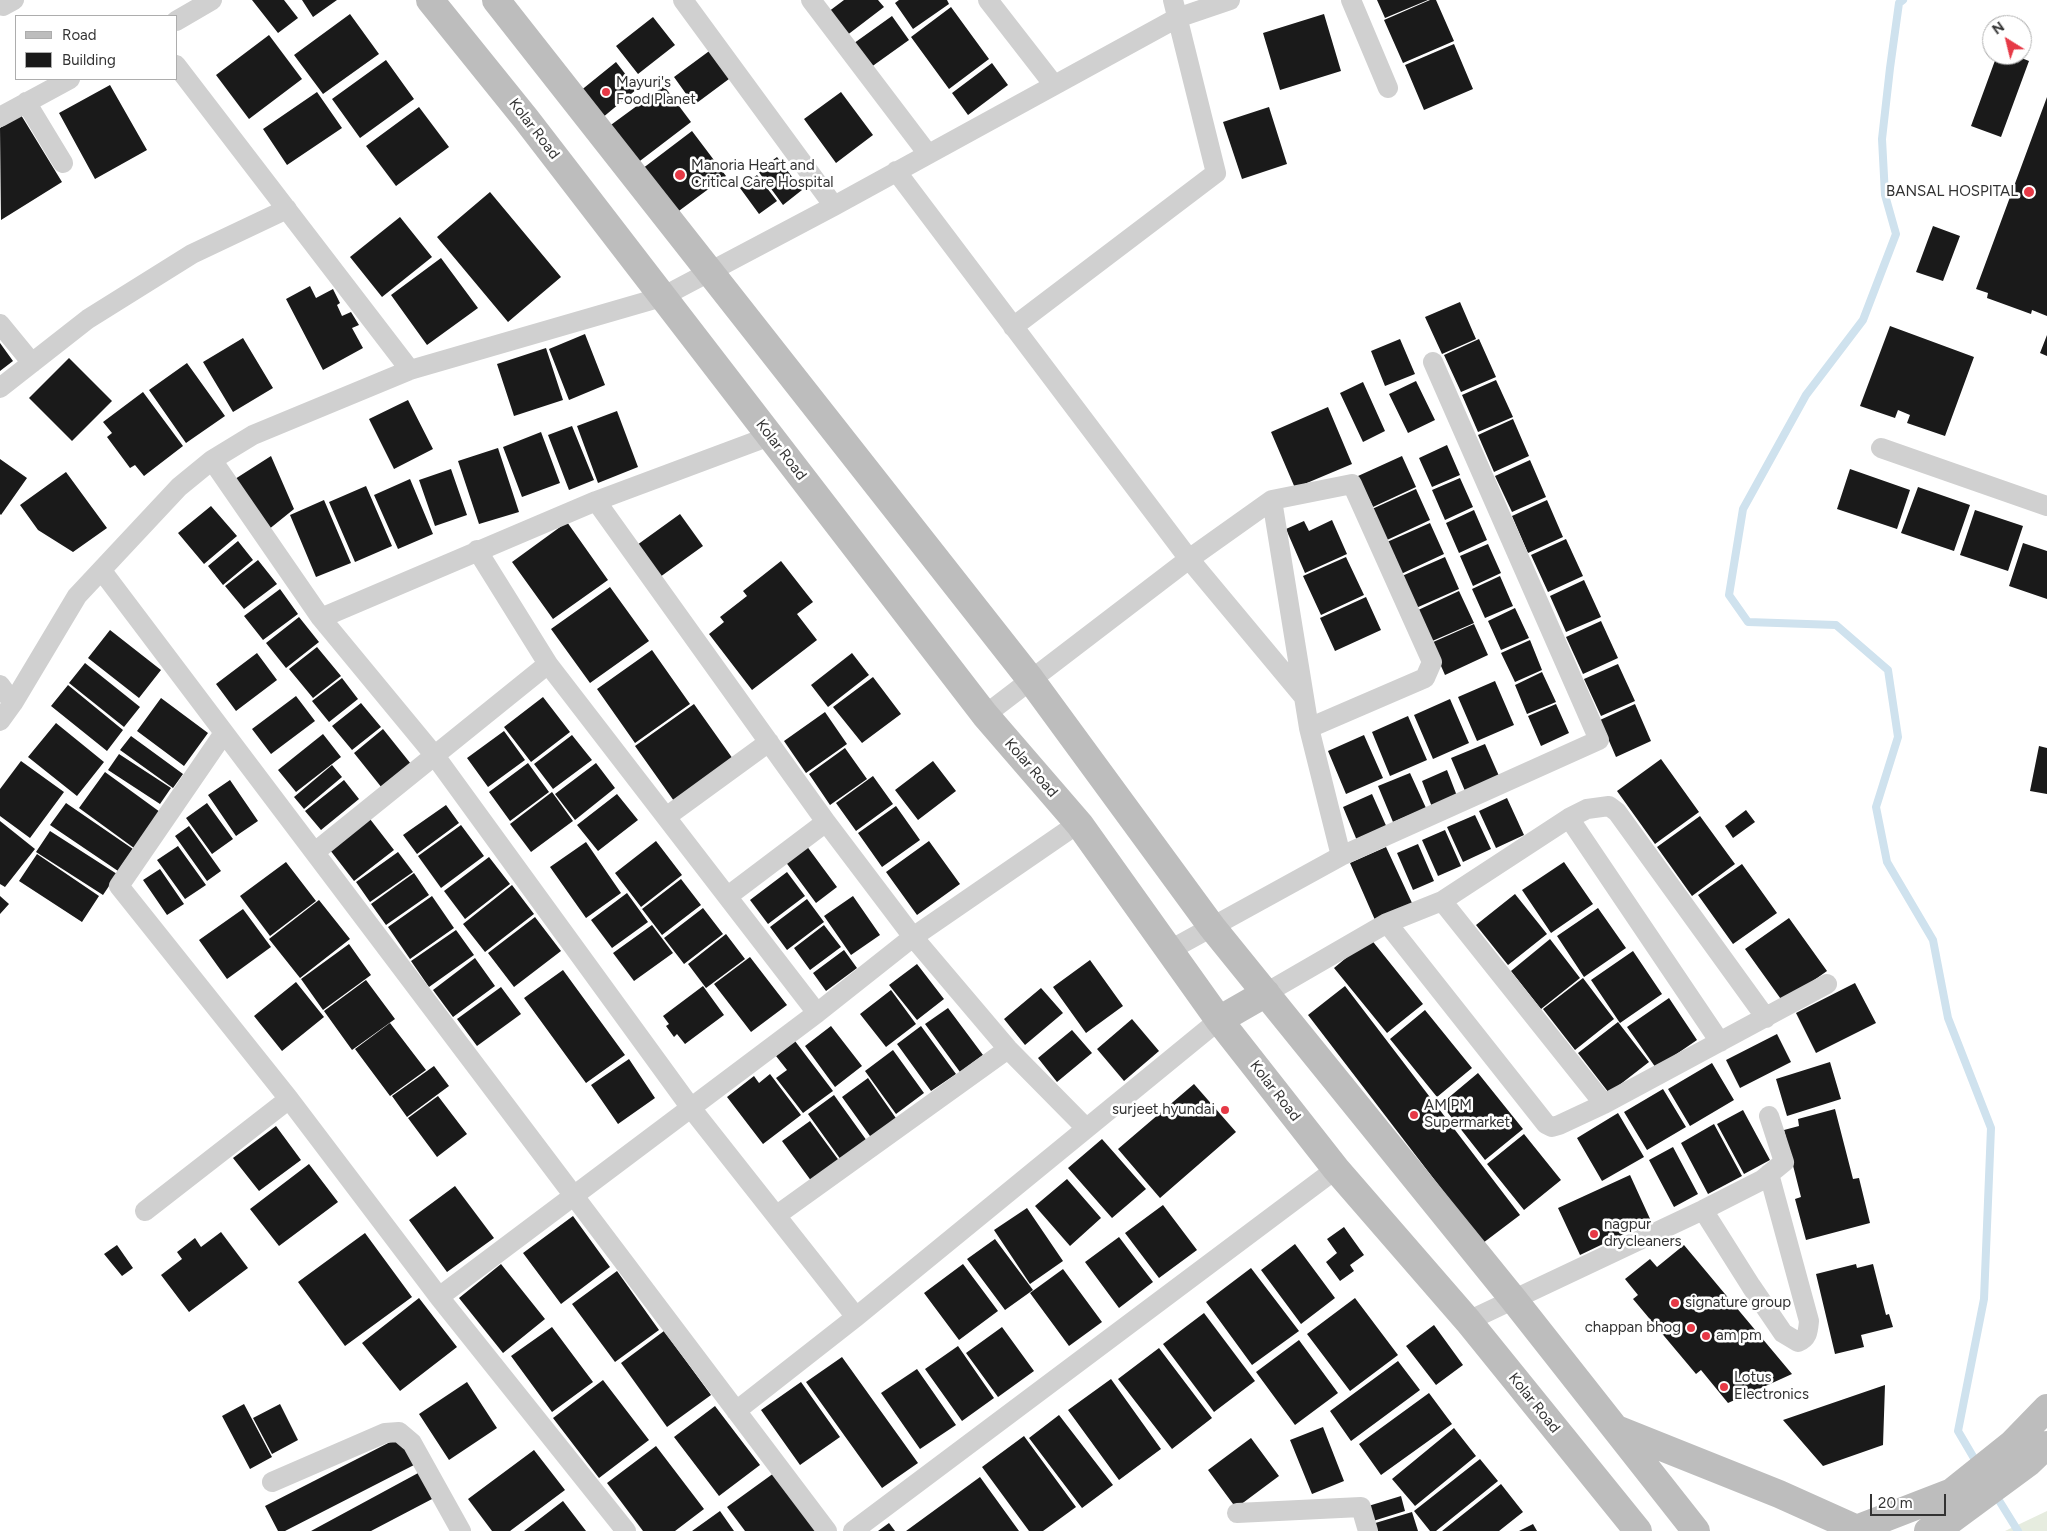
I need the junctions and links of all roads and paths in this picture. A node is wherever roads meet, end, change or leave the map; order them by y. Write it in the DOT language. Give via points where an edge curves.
graph roads {
  1 [pos="430,0"];
  2 [pos="496,0"];
  3 [pos="683,0"];
  4 [pos="811,0"];
  5 [pos="988,0"];
  6 [pos="1230,0"];
  7 [pos="1351,0"];
  8 [pos="204,2"];
  9 [pos="1175,9"];
  10 [pos="178,20"];
  11 [pos="178,68"];
  12 [pos="68,80"];
  13 [pos="1054,86"];
  14 [pos="1388,88"];
  15 [pos="26,102"];
  16 [pos="0,117"];
  17 [pos="928,154"];
  18 [pos="63,163"];
  19 [pos="896,172"];
  20 [pos="834,206"];
  21 [pos="287,210"];
  22 [pos="709,272"];
  23 [pos="662,297"];
  24 [pos="0,324"];
  25 [pos="1013,326"];
  26 [pos="1433,362"];
  27 [pos="32,363"];
  28 [pos="410,370"];
  29 [pos="0,388"];
  30 [pos="770,436"];
  31 [pos="1881,448"];
  32 [pos="212,460"];
  33 [pos="1272,500"];
  34 [pos="596,501"];
  35 [pos="2047,506"];
  36 [pos="477,550"];
  37 [pos="1189,559"];
  38 [pos="102,571"];
  39 [pos="321,618"];
  40 [pos="548,664"];
  41 [pos="1031,680"];
  42 [pos="0,685"];
  43 [pos="1304,697"];
  44 [pos="13,703"];
  45 [pos="985,715"];
  46 [pos="0,721"];
  47 [pos="1309,728"];
  48 [pos="224,733"];
  49 [pos="769,742"];
  50 [pos="434,756"];
  51 [pos="666,817"];
  52 [pos="1568,818"];
  53 [pos="826,822"];
  54 [pos="1080,824"];
  55 [pos="315,852"];
  56 [pos="1342,856"];
  57 [pos="728,896"];
  58 [pos="1442,901"];
  59 [pos="1387,923"];
  60 [pos="1212,927"];
  61 [pos="913,937"];
  62 [pos="1170,950"];
  63 [pos="1827,984"];
  64 [pos="1266,993"];
  65 [pos="816,1013"];
  66 [pos="1766,1018"];
  67 [pos="1220,1020"];
  68 [pos="1720,1042"];
  69 [pos="1008,1049"];
  70 [pos="289,1099"];
  71 [pos="1604,1104"];
  72 [pos="691,1108"];
  73 [pos="1768,1116"];
  74 [pos="1086,1128"];
  75 [pos="1336,1169"];
  76 [pos="1769,1174"];
  77 [pos="574,1197"];
  78 [pos="1703,1210"];
  79 [pos="145,1211"];
  80 [pos="777,1215"];
  81 [pos="439,1297"];
  82 [pos="1514,1300"];
  83 [pos="856,1317"];
  84 [pos="1468,1321"];
  85 [pos="2047,1408"];
  86 [pos="736,1410"];
  87 [pos="1617,1429"];
  88 [pos="2029,1450"];
  89 [pos="272,1482"];
  90 [pos="1237,1513"];
  91 [pos="1854,1530"];
  92 [pos="461,1531"];
  93 [pos="626,1531"];
  94 [pos="827,1531"];
  95 [pos="852,1531"];
  96 [pos="1368,1531"];
  97 [pos="1638,1531"];
  98 [pos="1696,1531"];
  99 [pos="1928,1531"];
  1 -- 23 [label="main road, Kolar Road"];
  2 -- 22 [label="main road"];
  3 -- 20 [label="street"];
  4 -- 17 [label="street"];
  5 -- 13 [label="street"];
  6 -- 9 [label="street"];
  7 -- 14 [label="street"];
  8 -- 10 [label="street"];
  9 -- 13 [label="street"];
  9 -- 25 [label="street" via="1216,173"];
  11 -- 21 [label="street"];
  12 -- 15 [label="street"];
  13 -- 17 [label="street"];
  15 -- 16 [label="street"];
  15 -- 18 [label="street"];
  17 -- 19 [label="street"];
  19 -- 20 [label="street"];
  19 -- 25 [label="street"];
  20 -- 22 [label="street"];
  21 -- 27 [label="street" via="192,254 88,319"];
  21 -- 28 [label="street"];
  22 -- 23 [label="street"];
  22 -- 41 [label="main road"];
  23 -- 28 [label="street"];
  23 -- 30 [label="main road, Kolar Road"];
  24 -- 27 [label="street"];
  25 -- 37 [label="street"];
  26 -- 56 [label="street" via="1599,740"];
  27 -- 29 [label="street"];
  28 -- 32 [label="street" via="253,435"];
  30 -- 34 [label="street"];
  30 -- 45 [label="main road, Kolar Road"];
  31 -- 35 [label="street"];
  32 -- 38 [label="street" via="179,487"];
  32 -- 39 [label="street"];
  33 -- 37 [label="street"];
  33 -- 43 [label="street"];
  33 -- 47 [label="street" via="1352,484 1432,662 1425,678"];
  34 -- 36 [label="street"];
  34 -- 49 [label="street"];
  36 -- 39 [label="street"];
  36 -- 40 [label="street"];
  37 -- 41 [label="street"];
  37 -- 43 [label="street"];
  38 -- 44 [label="street" via="77,596"];
  38 -- 48 [label="street"];
  39 -- 50 [label="street"];
  40 -- 50 [label="street"];
  40 -- 51 [label="street"];
  41 -- 45 [label="street"];
  41 -- 60 [label="main road"];
  42 -- 44 [label="street"];
  43 -- 47 [label="street"];
  44 -- 46 [label="street"];
  45 -- 54 [label="main road, Kolar Road"];
  47 -- 56 [label="street"];
  48 -- 55 [label="street"];
  48 -- 70 [label="street" via="119,886"];
  49 -- 51 [label="street"];
  49 -- 53 [label="street"];
  50 -- 55 [label="street"];
  50 -- 72 [label="street"];
  51 -- 57 [label="street"];
  52 -- 58 [label="street"];
  52 -- 66 [label="street" via="1600,806 1609,806 1617,812"];
  52 -- 68 [label="street"];
  53 -- 57 [label="street"];
  53 -- 61 [label="street"];
  54 -- 61 [label="street"];
  54 -- 62 [label="main road, Kolar Road"];
  55 -- 77 [label="street"];
  56 -- 60 [label="street"];
  57 -- 65 [label="street"];
  58 -- 59 [label="street"];
  58 -- 71 [label="street"];
  59 -- 64 [label="street"];
  59 -- 71 [label="street" via="1546,1124 1559,1126"];
  60 -- 62 [label="street"];
  60 -- 64 [label="main road"];
  61 -- 65 [label="street"];
  61 -- 69 [label="street"];
  62 -- 67 [label="main road, Kolar Road"];
  63 -- 66 [label="street"];
  64 -- 67 [label="main road"];
  64 -- 82 [label="main road"];
  65 -- 72 [label="street"];
  66 -- 68 [label="street"];
  67 -- 74 [label="street"];
  67 -- 75 [label="main road, Kolar Road"];
  68 -- 71 [label="street"];
  69 -- 74 [label="street"];
  69 -- 80 [label="street"];
  70 -- 79 [label="street"];
  70 -- 81 [label="street"];
  72 -- 77 [label="street"];
  72 -- 80 [label="street"];
  73 -- 76 [label="street" via="1784,1162"];
  74 -- 83 [label="street"];
  75 -- 84 [label="main road, Kolar Road"];
  75 -- 95 [label="street"];
  76 -- 78 [label="street"];
  76 -- 78 [label="street" via="1809,1321 1803,1340 1798,1342 1783,1333"];
  77 -- 81 [label="street"];
  77 -- 86 [label="street"];
  78 -- 82 [label="street"];
  80 -- 83 [label="street"];
  81 -- 93 [label="street"];
  82 -- 84 [label="street"];
  82 -- 87 [label="main road"];
  83 -- 86 [label="street"];
  84 -- 97 [label="main road, Kolar Road"];
  85 -- 88 [label="main road"];
  86 -- 94 [label="street"];
  87 -- 91 [label="main road" via="1779,1494"];
  87 -- 98 [label="main road"];
  88 -- 91 [label="main road" via="1952,1492"];
  88 -- 99 [label="main road" via="1948,1522"];
  89 -- 92 [label="street" via="385,1433 400,1432 412,1443"];
  90 -- 96 [label="street" via="1361,1507"];
}
